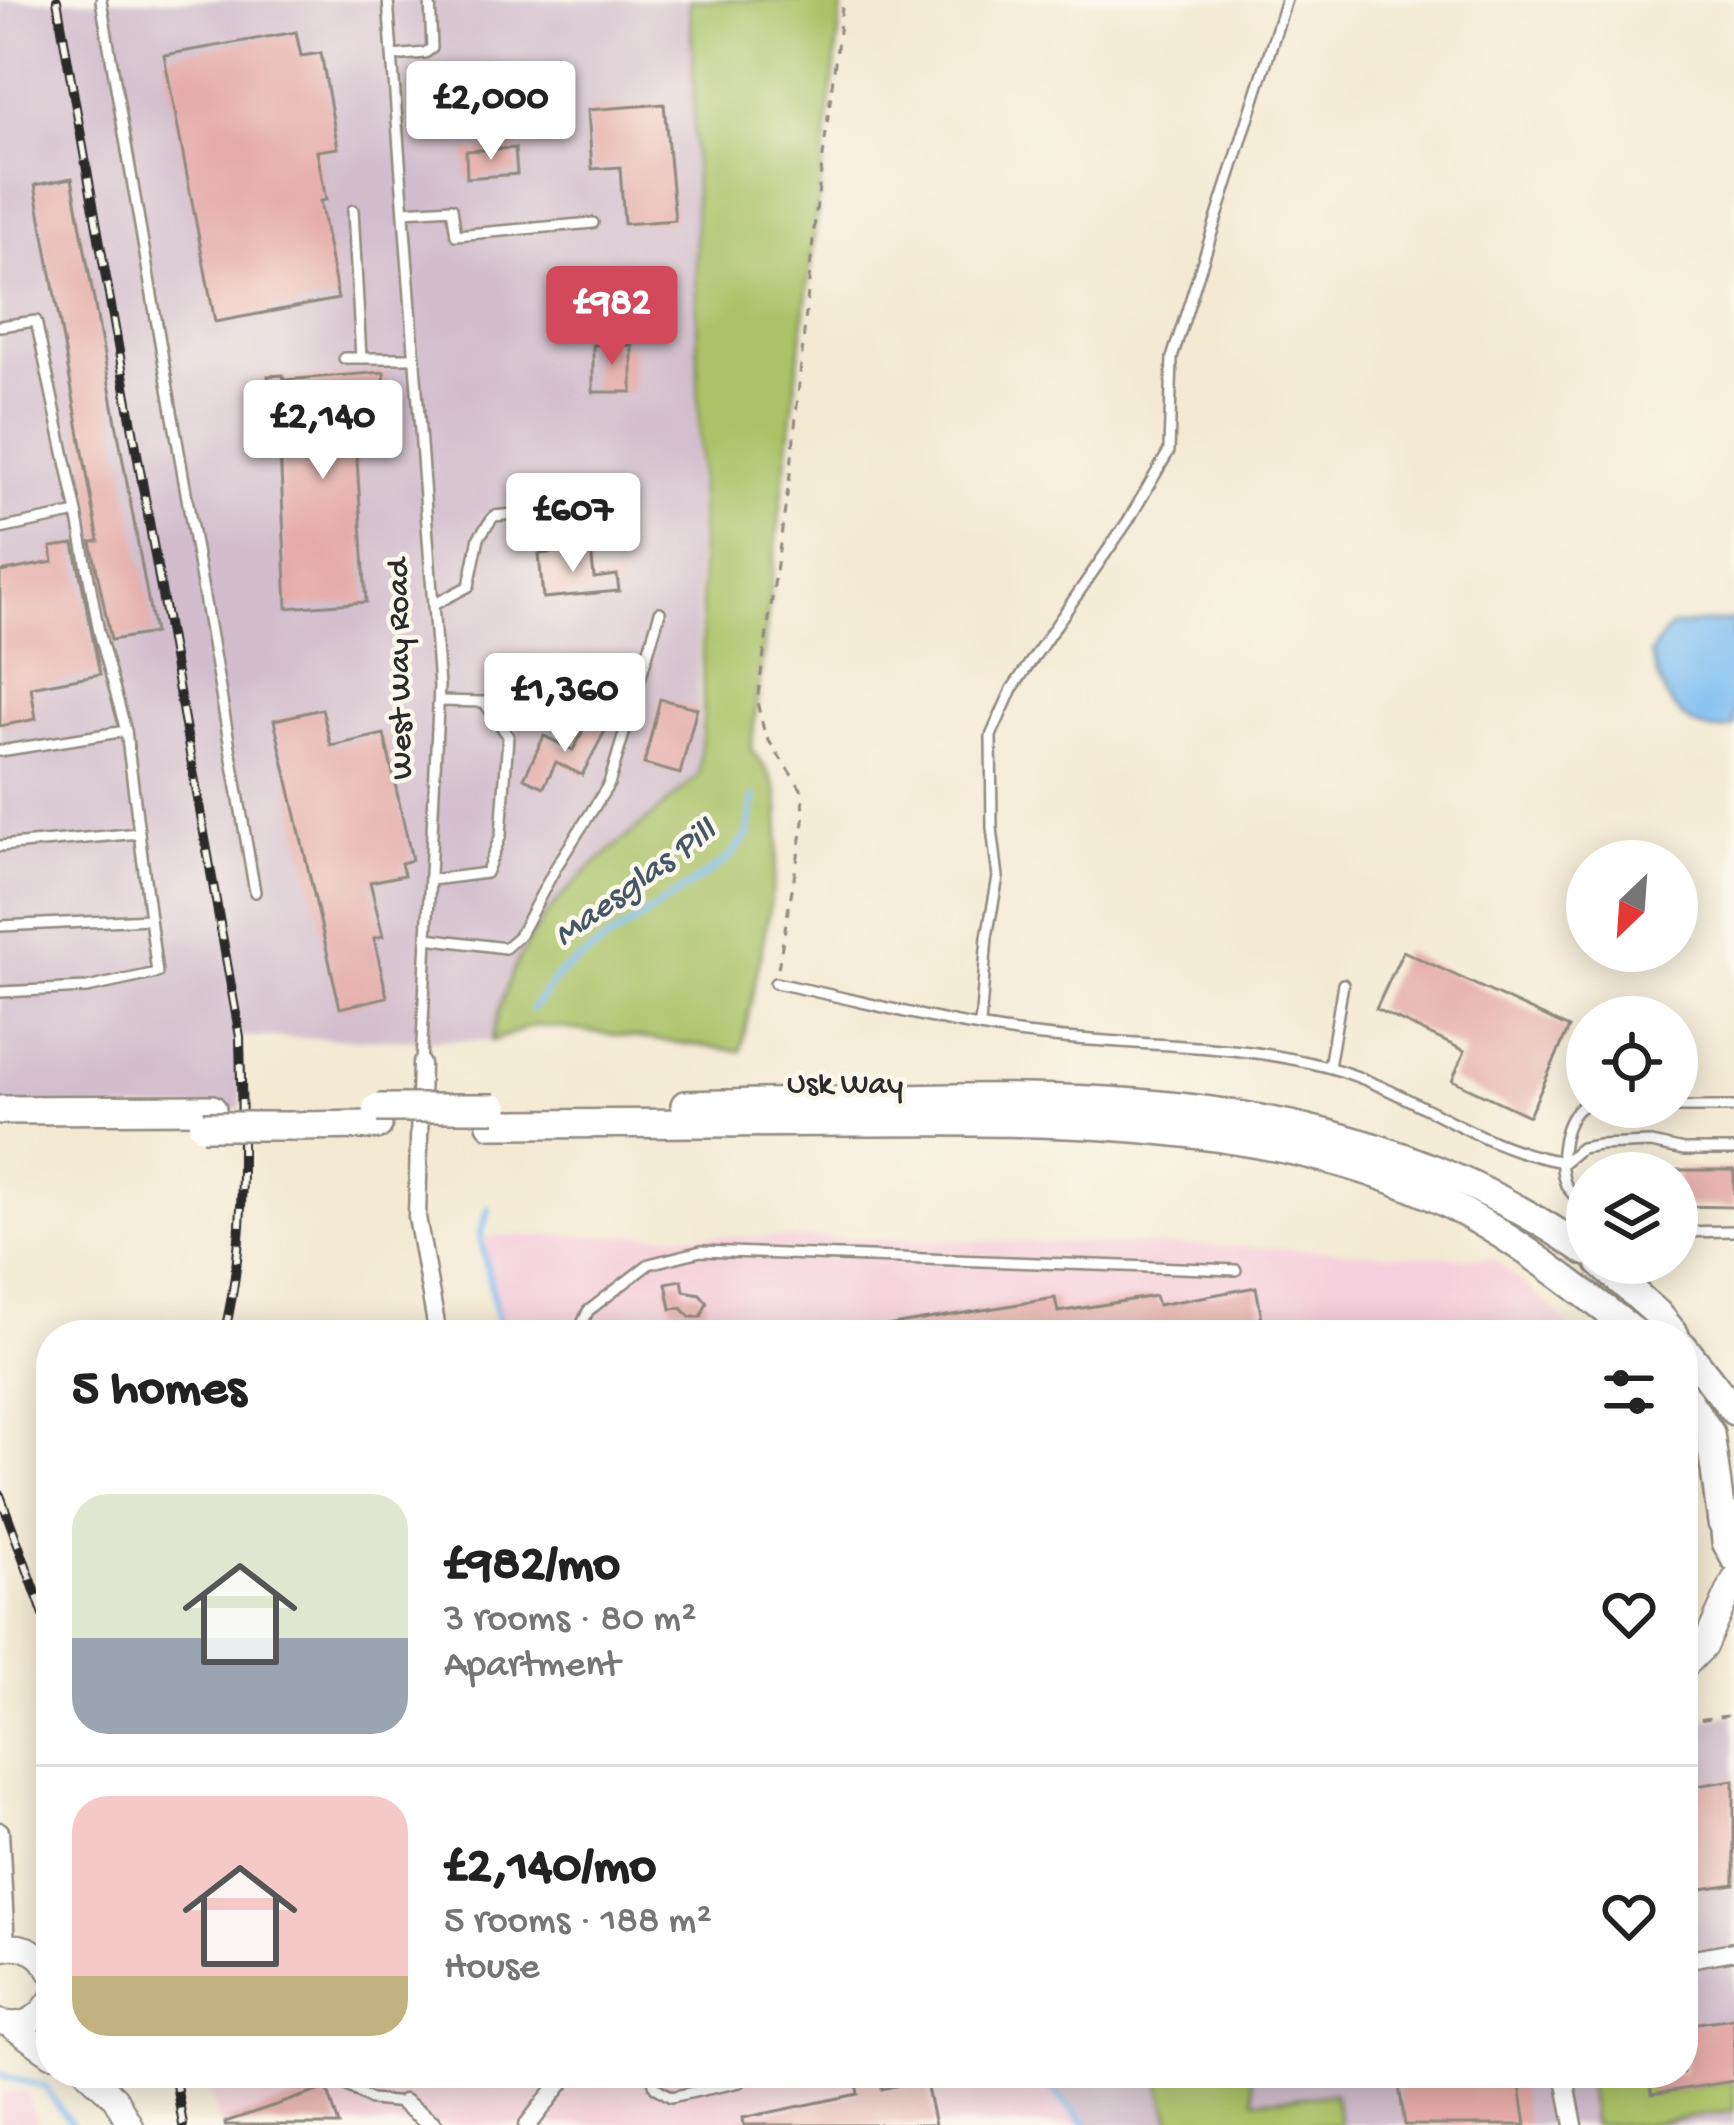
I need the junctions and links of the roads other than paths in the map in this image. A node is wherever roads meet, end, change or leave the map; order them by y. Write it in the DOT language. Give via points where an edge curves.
graph roads {
  1 [pos="101,0"];
  2 [pos="388,0"];
  3 [pos="430,0"];
  4 [pos="1286,0"];
  5 [pos="393,56"];
  6 [pos="353,210"];
  7 [pos="404,211"];
  8 [pos="593,224"];
  9 [pos="0,326"];
  10 [pos="344,358"];
  11 [pos="361,358"];
  12 [pos="415,358"];
  13 [pos="572,508"];
  14 [pos="77,513"];
  15 [pos="0,529"];
  16 [pos="434,605"];
  17 [pos="660,612"];
  18 [pos="440,701"];
  19 [pos="126,731"];
  20 [pos="0,751"];
  21 [pos="139,832"];
  22 [pos="0,846"];
  23 [pos="430,880"];
  24 [pos="255,892"];
  25 [pos="150,919"];
  26 [pos="0,926"];
  27 [pos="428,938"];
  28 [pos="775,983"];
  29 [pos="1343,984"];
  30 [pos="0,992"];
  31 [pos="980,1025"];
  32 [pos="421,1064"];
  33 [pos="1330,1067"];
  34 [pos="1698,1107"];
  35 [pos="1734,1107"];
  36 [pos="0,1110"];
  37 [pos="493,1116"];
  38 [pos="208,1118"];
  39 [pos="0,1127"];
  40 [pos="1567,1128"];
  41 [pos="1734,1150"];
  42 [pos="1564,1162"];
  43 [pos="1566,1184"];
  44 [pos="1734,1231"];
  45 [pos="1698,1232"];
  46 [pos="1566,1238"];
  47 [pos="1236,1270"];
  48 [pos="1624,1284"];
  49 [pos="435,1320"];
  50 [pos="584,1320"];
  51 [pos="1618,1320"];
  52 [pos="1663,1320"];
  53 [pos="1698,1365"];
  54 [pos="1734,1411"];
  55 [pos="1698,1415"];
  56 [pos="1734,1473"];
  57 [pos="1722,1523"];
  58 [pos="1734,1557"];
  59 [pos="1734,1580"];
  60 [pos="1734,1634"];
  61 [pos="1698,1653"];
  62 [pos="1698,1659"];
  63 [pos="0,1831"];
  64 [pos="3,1948"];
  65 [pos="1734,1951"];
  66 [pos="36,1955"];
  67 [pos="1698,1957"];
  68 [pos="36,2019"];
  69 [pos="5,2024"];
  70 [pos="36,2044"];
  71 [pos="104,2088"];
  72 [pos="351,2088"];
  73 [pos="556,2088"];
  74 [pos="656,2088"];
  75 [pos="719,2088"];
  76 [pos="1567,2088"];
  77 [pos="404,2103"];
  78 [pos="130,2125"];
  79 [pos="434,2125"];
  80 [pos="528,2125"];
  81 [pos="1574,2125"];
  1 -- 24 [label="lane"];
  2 -- 5 [label="lane, West Way Road"];
  3 -- 5 [label="lane" via="432,48"];
  4 -- 31 [label="lane" via="1172,358 1169,451 1012,689 991,736 998,877"];
  5 -- 7 [label="lane, West Way Road"];
  6 -- 11 [label="lane"];
  7 -- 8 [label="lane" via="452,208 455,235"];
  7 -- 12 [label="lane, West Way Road"];
  9 -- 14 [label="lane" via="36,321"];
  10 -- 11 [label="lane"];
  11 -- 12 [label="lane"];
  12 -- 16 [label="lane, West Way Road"];
  13 -- 16 [label="lane" via="494,516 479,537 469,586"];
  14 -- 15 [label="lane"];
  14 -- 19 [label="lane"];
  16 -- 18 [label="lane, West Way Road"];
  17 -- 27 [label="lane" via="609,784 520,936 505,948"];
  18 -- 23 [label="lane, West Way Road"];
  18 -- 23 [label="lane" via="484,702 508,736 502,836 486,873"];
  19 -- 20 [label="lane"];
  19 -- 21 [label="lane"];
  21 -- 22 [label="lane"];
  21 -- 25 [label="lane"];
  23 -- 27 [label="lane, West Way Road"];
  25 -- 26 [label="lane"];
  25 -- 30 [label="lane" via="157,973 88,988"];
  27 -- 32 [label="lane, West Way Road"];
  28 -- 31 [label="lane"];
  29 -- 33 [label="lane"];
  31 -- 33 [label="lane" via="1253,1051"];
  32 -- 49 [label="street, West Way Road" via="417,1216"];
  33 -- 42 [label="lane" via="1515,1153"];
  34 -- 35 [label="lane"];
  36 -- 38 [label="main road, Usk Way"];
  37 -- 38 [label="main road, Usk Way, bridge"];
  37 -- 46 [label="main road, Usk Way" via="1004,1099 1195,1106 1377,1145 1478,1186"];
  37 -- 51 [label="main road, Usk Way" via="1012,1121 1288,1150 1370,1172 1477,1219"];
  38 -- 39 [label="main road, Usk Way"];
  40 -- 42 [label="lane"];
  41 -- 42 [label="lane" via="1625,1144 1581,1148"];
  42 -- 43 [label="lane"];
  44 -- 45 [label="lane"];
  47 -- 50 [label="lane" via="701,1251 649,1264"];
  48 -- 52 [label="main road"];
  53 -- 54 [label="main road"];
  55 -- 57 [label="main road" via="1710,1433"];
  56 -- 57 [label="main road"];
  57 -- 58 [label="main road"];
  59 -- 61 [label="street"];
  60 -- 62 [label="street"];
  63 -- 64 [label="street"];
  64 -- 66 [label="street"];
  65 -- 67 [label="street"];
  68 -- 69 [label="street"];
  69 -- 70 [label="street"];
  71 -- 78 [label="street"];
  72 -- 77 [label="lane" via="371,2100"];
  73 -- 80 [label="street"];
  74 -- 75 [label="lane" via="670,2097"];
  76 -- 81 [label="street"];
  77 -- 79 [label="street"];
}
